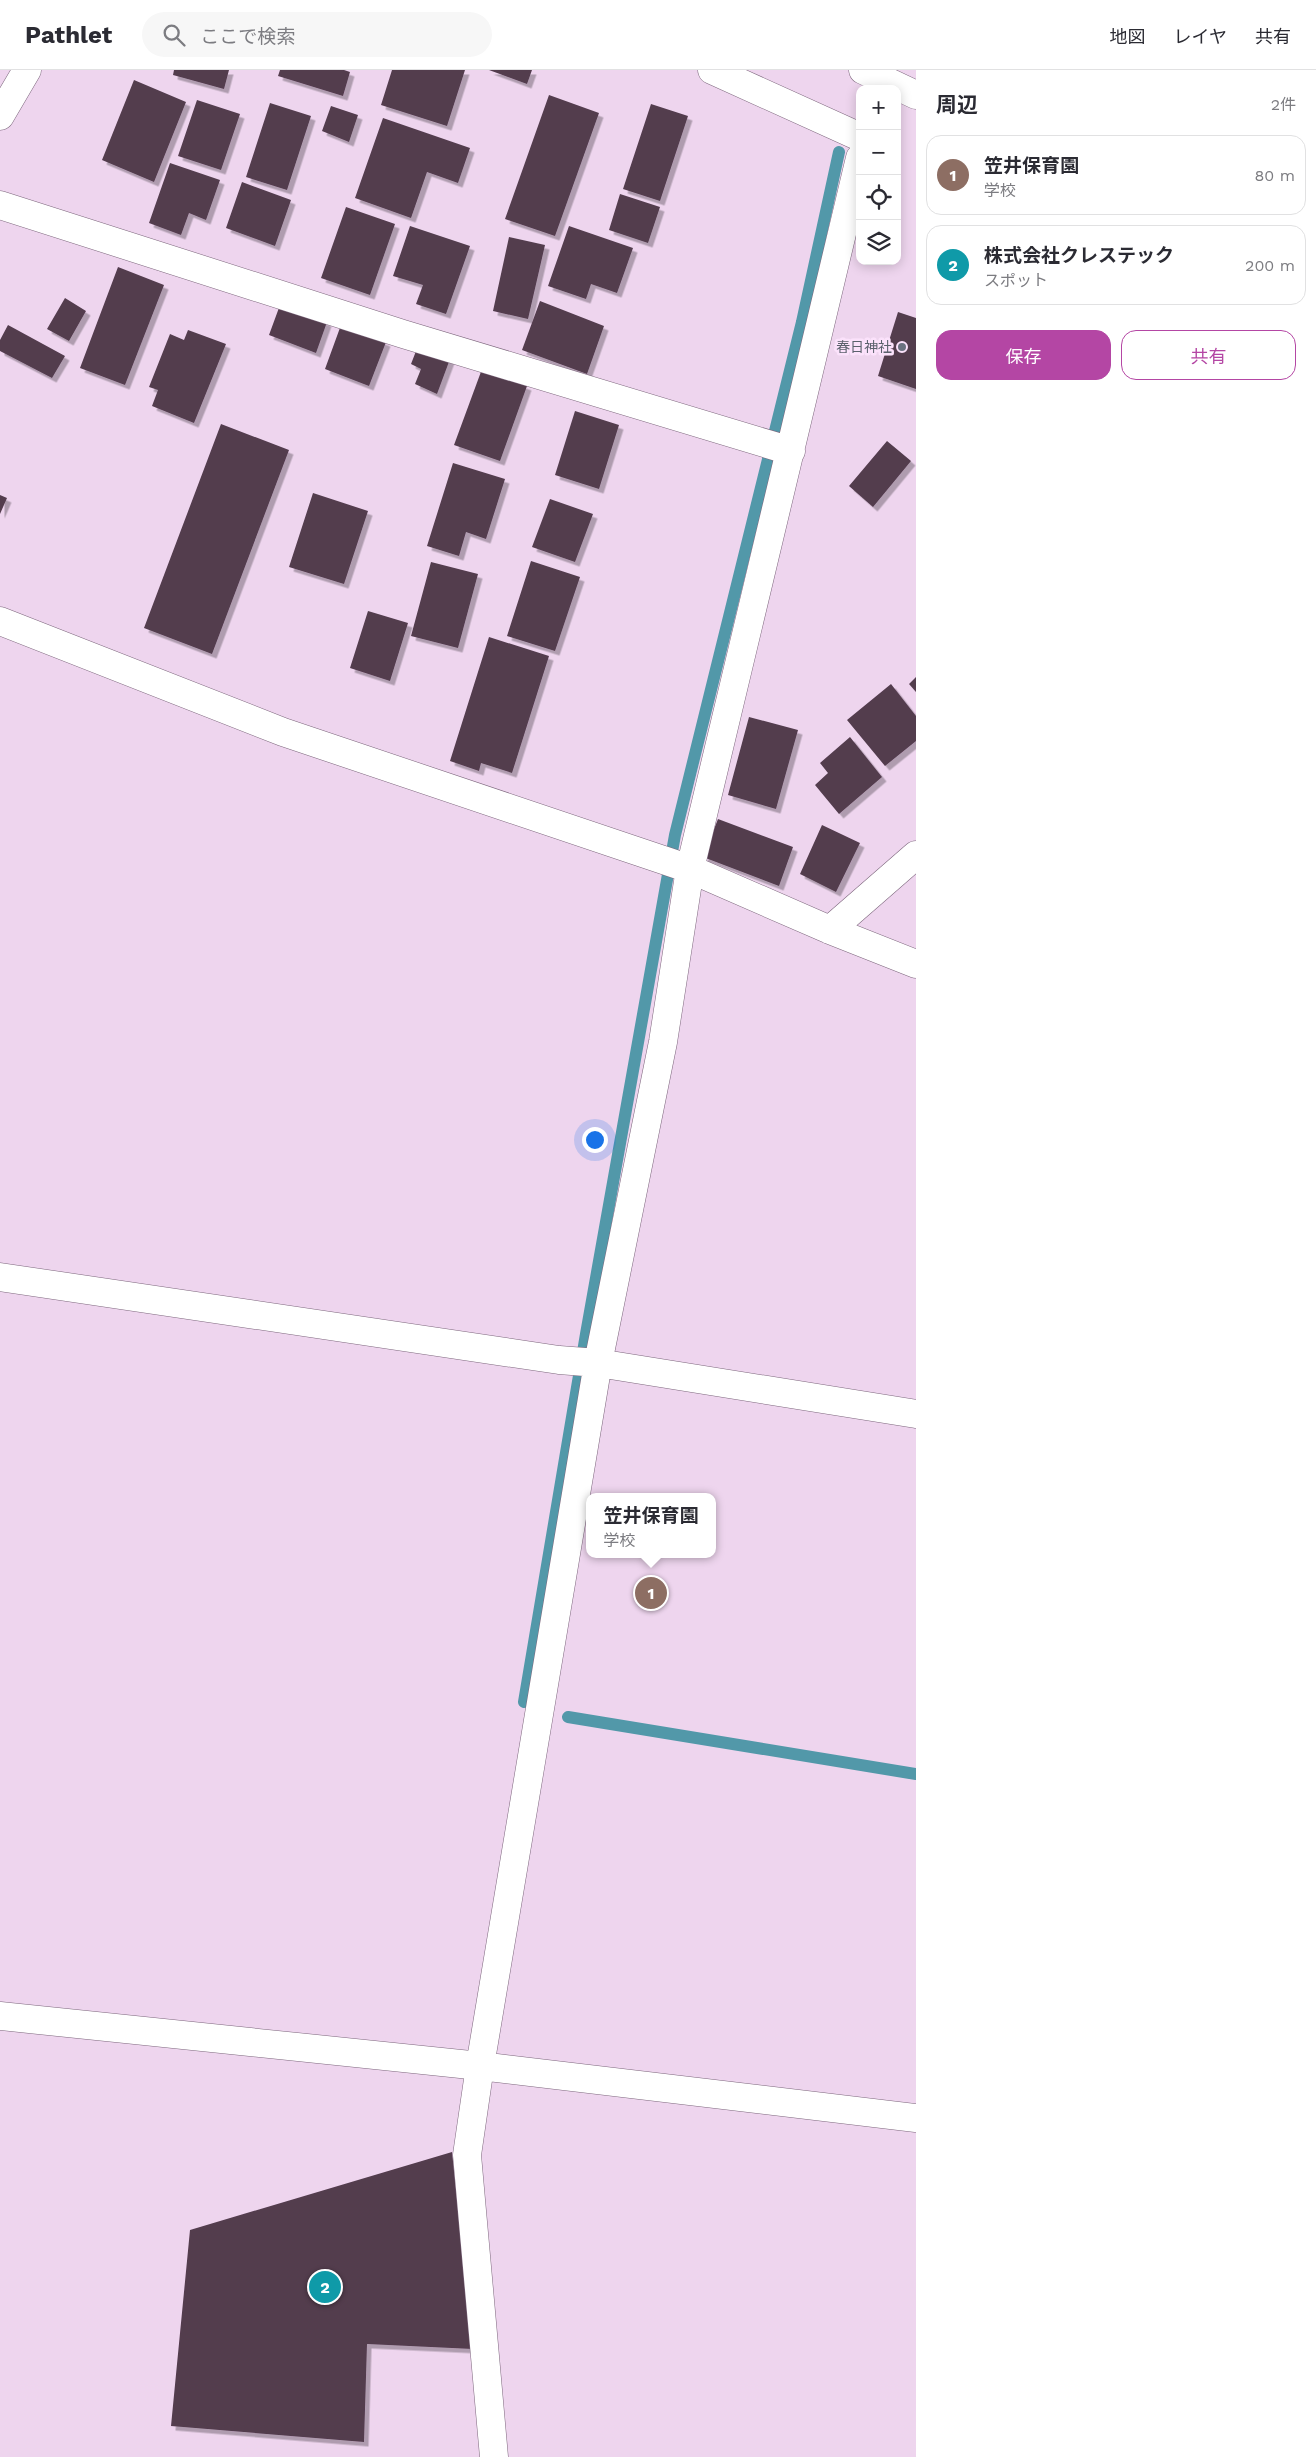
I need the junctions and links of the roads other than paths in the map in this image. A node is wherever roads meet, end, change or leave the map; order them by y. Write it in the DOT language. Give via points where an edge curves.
graph roads {
  1 [pos="27,70"];
  2 [pos="712,70"];
  3 [pos="874,79"];
  4 [pos="916,95"];
  5 [pos="0,116"];
  6 [pos="856,135"];
  7 [pos="856,174"];
  8 [pos="0,205"];
  9 [pos="789,450"];
  10 [pos="0,621"];
  11 [pos="916,854"];
  12 [pos="690,869"];
  13 [pos="830,930"];
  14 [pos="916,964"];
  15 [pos="0,1277"];
  16 [pos="593,1363"];
  17 [pos="916,1414"];
  18 [pos="0,2016"];
  19 [pos="480,2066"];
  20 [pos="916,2118"];
  21 [pos="494,2457"];
  1 -- 5 [label="street"];
  2 -- 6 [label="street"];
  3 -- 4 [label="street"];
  7 -- 9 [label="street"];
  8 -- 9 [label="street" via="402,334"];
  9 -- 12 [label="street"];
  10 -- 12 [label="street" via="283,732"];
  11 -- 13 [label="street"];
  12 -- 13 [label="street"];
  12 -- 16 [label="street" via="664,1042"];
  13 -- 14 [label="street"];
  15 -- 16 [label="street"];
  16 -- 17 [label="street"];
  16 -- 19 [label="street"];
  18 -- 19 [label="street"];
  19 -- 20 [label="street"];
  19 -- 21 [label="street" via="468,2155"];
}
